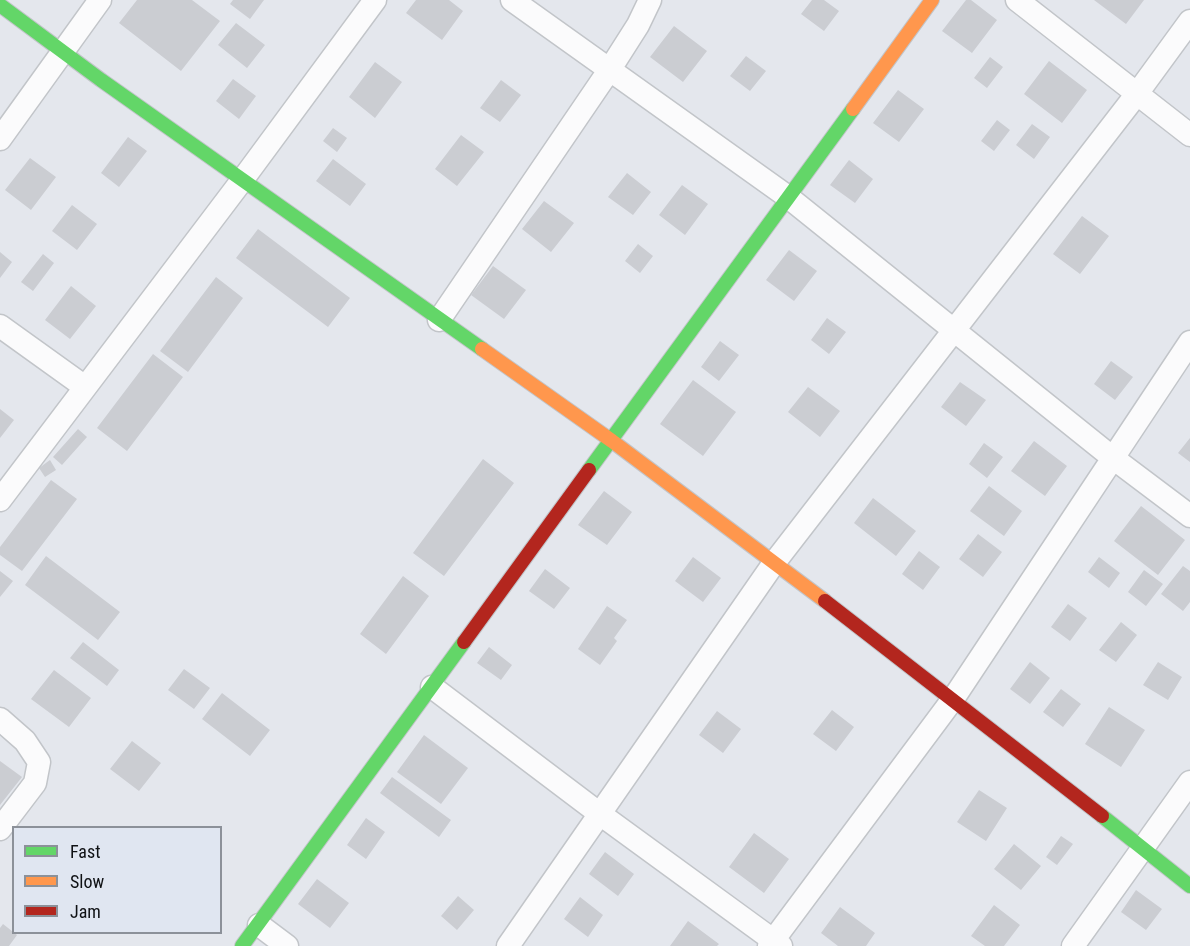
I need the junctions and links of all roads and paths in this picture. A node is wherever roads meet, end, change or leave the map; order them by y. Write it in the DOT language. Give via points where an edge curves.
graph roads {
  1 [pos="100,0"];
  2 [pos="375,0"];
  3 [pos="513,0"];
  4 [pos="650,0"];
  5 [pos="932,0"];
  6 [pos="1017,0"];
  7 [pos="0,5"];
  8 [pos="1190,21"];
  9 [pos="63,51"];
  10 [pos="610,69"];
  11 [pos="1136,95"];
  12 [pos="1190,135"];
  13 [pos="0,139"];
  14 [pos="243,179"];
  15 [pos="788,197"];
  16 [pos="439,320"];
  17 [pos="0,326"];
  18 [pos="954,330"];
  19 [pos="1190,342"];
  20 [pos="85,387"];
  21 [pos="612,441"];
  22 [pos="1113,458"];
  23 [pos="0,500"];
  24 [pos="1190,516"];
  25 [pos="774,563"];
  26 [pos="432,687"];
  27 [pos="953,699"];
  28 [pos="0,719"];
  29 [pos="1190,782"];
  30 [pos="600,814"];
  31 [pos="0,829"];
  32 [pos="1142,849"];
  33 [pos="1190,886"];
  34 [pos="259,925"];
  35 [pos="774,944"];
  36 [pos="242,946"];
  37 [pos="287,946"];
  38 [pos="508,946"];
  39 [pos="1072,946"];
  1 -- 9 [label="street"];
  2 -- 14 [label="street"];
  3 -- 10 [label="street"];
  4 -- 10 [label="street"];
  5 -- 15 [label="street"];
  6 -- 11 [label="street"];
  7 -- 9 [label="street"];
  8 -- 11 [label="street"];
  9 -- 13 [label="street"];
  9 -- 14 [label="street"];
  10 -- 15 [label="street"];
  10 -- 16 [label="street"];
  11 -- 12 [label="street"];
  11 -- 18 [label="street"];
  14 -- 16 [label="street"];
  14 -- 20 [label="street"];
  15 -- 18 [label="street"];
  15 -- 21 [label="street"];
  16 -- 21 [label="street"];
  17 -- 20 [label="street"];
  18 -- 22 [label="street"];
  18 -- 25 [label="street"];
  19 -- 22 [label="street"];
  20 -- 23 [label="street"];
  21 -- 25 [label="street"];
  21 -- 26 [label="street"];
  22 -- 24 [label="street"];
  22 -- 27 [label="street"];
  25 -- 27 [label="street"];
  25 -- 30 [label="street"];
  26 -- 30 [label="street"];
  26 -- 34 [label="street"];
  27 -- 32 [label="street"];
  27 -- 35 [label="street"];
  28 -- 31 [label="street" via="25,741 39,762 35,783"];
  29 -- 32 [label="street"];
  30 -- 35 [label="street"];
  30 -- 38 [label="street"];
  32 -- 33 [label="street"];
  32 -- 39 [label="street"];
  34 -- 36 [label="street"];
  34 -- 37 [label="street"];
}
